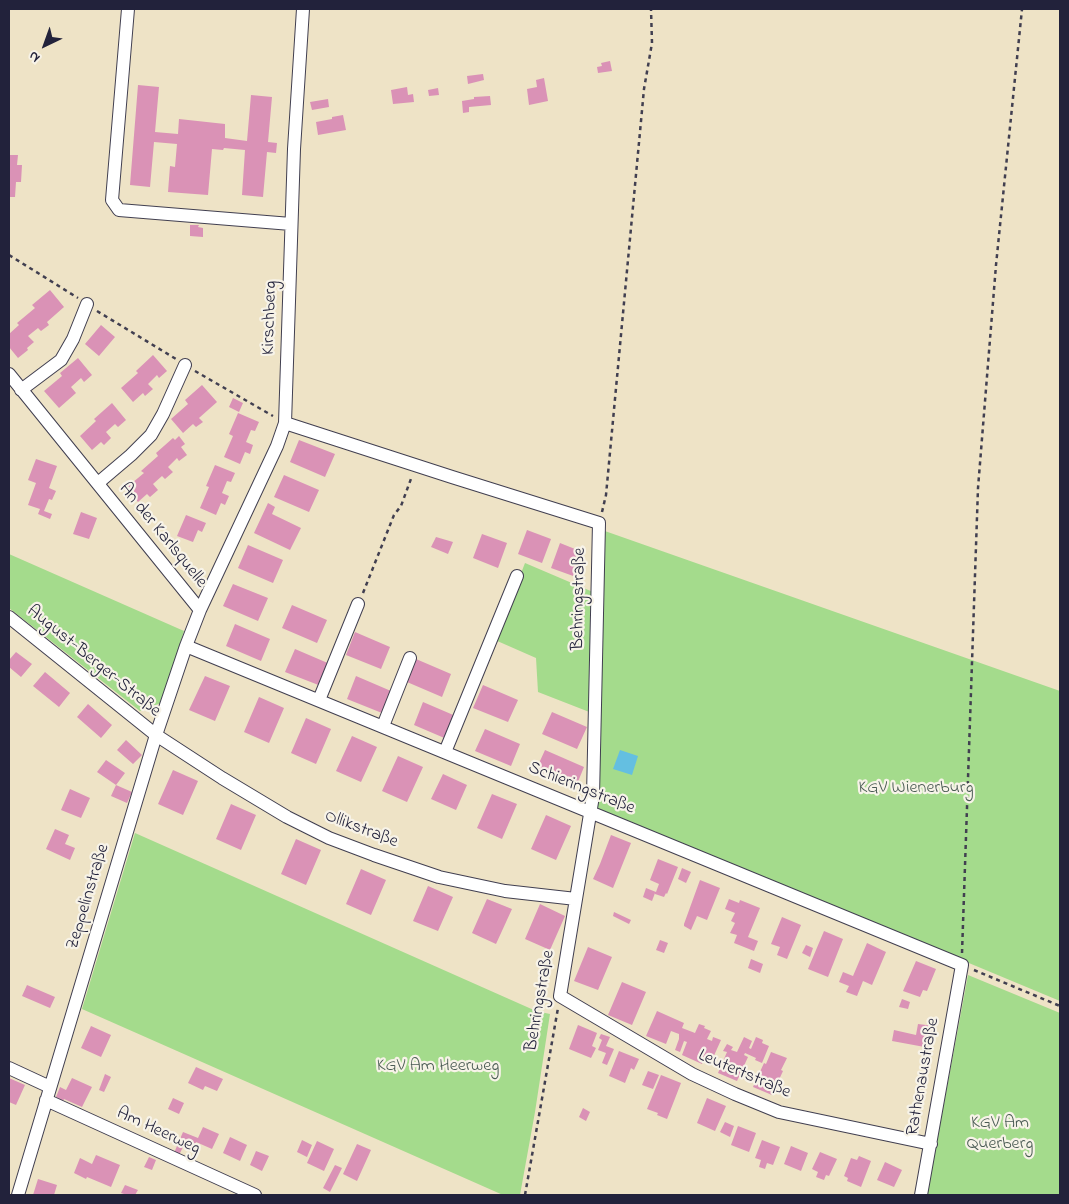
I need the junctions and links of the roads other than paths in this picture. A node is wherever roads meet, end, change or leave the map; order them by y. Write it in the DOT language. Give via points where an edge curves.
graph roads {
  1 [pos="128,9"];
  2 [pos="303,9"];
  3 [pos="291,224"];
  4 [pos="87,304"];
  5 [pos="185,365"];
  6 [pos="9,374"];
  7 [pos="21,390"];
  8 [pos="285,423"];
  9 [pos="98,483"];
  10 [pos="517,576"];
  11 [pos="358,604"];
  12 [pos="200,610"];
  13 [pos="9,617"];
  14 [pos="186,646"];
  15 [pos="410,658"];
  16 [pos="319,700"];
  17 [pos="383,726"];
  18 [pos="156,734"];
  19 [pos="446,752"];
  20 [pos="590,812"];
  21 [pos="576,899"];
  22 [pos="962,965"];
  23 [pos="560,996"];
  24 [pos="9,1068"];
  25 [pos="50,1087"];
  26 [pos="46,1100"];
  27 [pos="931,1144"];
  28 [pos="18,1195"];
  29 [pos="255,1195"];
  30 [pos="921,1195"];
  1 -- 3 [label="street" via="112,200 119,210"];
  2 -- 3 [label="street, Kirschberg"];
  3 -- 8 [label="street, Kirschberg"];
  4 -- 7 [label="street" via="61,360"];
  5 -- 9 [label="street, An der Karlsquelle" via="151,435"];
  6 -- 7 [label="street, An der Karlsquelle"];
  7 -- 9 [label="street, An der Karlsquelle"];
  8 -- 12 [label="street, Kirschberg"];
  8 -- 20 [label="street, Behringstraße" via="599,523 593,796"];
  9 -- 12 [label="street, An der Karlsquelle"];
  10 -- 19 [label="street"];
  11 -- 16 [label="street"];
  12 -- 14 [label="street, Zeppelinstraße"];
  13 -- 18 [label="street, August-Berger-Straße"];
  14 -- 16 [label="street, Schieringstraße"];
  14 -- 18 [label="street, Zeppelinstraße"];
  15 -- 17 [label="street"];
  16 -- 17 [label="street, Schieringstraße"];
  17 -- 19 [label="street, Schieringstraße"];
  18 -- 21 [label="street, Ollikstraße" via="230,783 329,838 439,877 505,891"];
  18 -- 25 [label="street, Zeppelinstraße"];
  19 -- 20 [label="street, Schieringstraße"];
  20 -- 21 [label="street, Behringstraße"];
  20 -- 22 [label="street, Schieringstraße"];
  21 -- 23 [label="street, Behringstraße"];
  22 -- 27 [label="street, Rathenaustraße"];
  23 -- 27 [label="street, Leutertstraße" via="692,1074 779,1112"];
  24 -- 25 [label="street"];
  25 -- 26 [label="street, Zeppelinstraße"];
  26 -- 28 [label="street, Zeppelinstraße"];
  26 -- 29 [label="street, Am Heerweg"];
  27 -- 30 [label="street, Rathenaustraße"];
}
